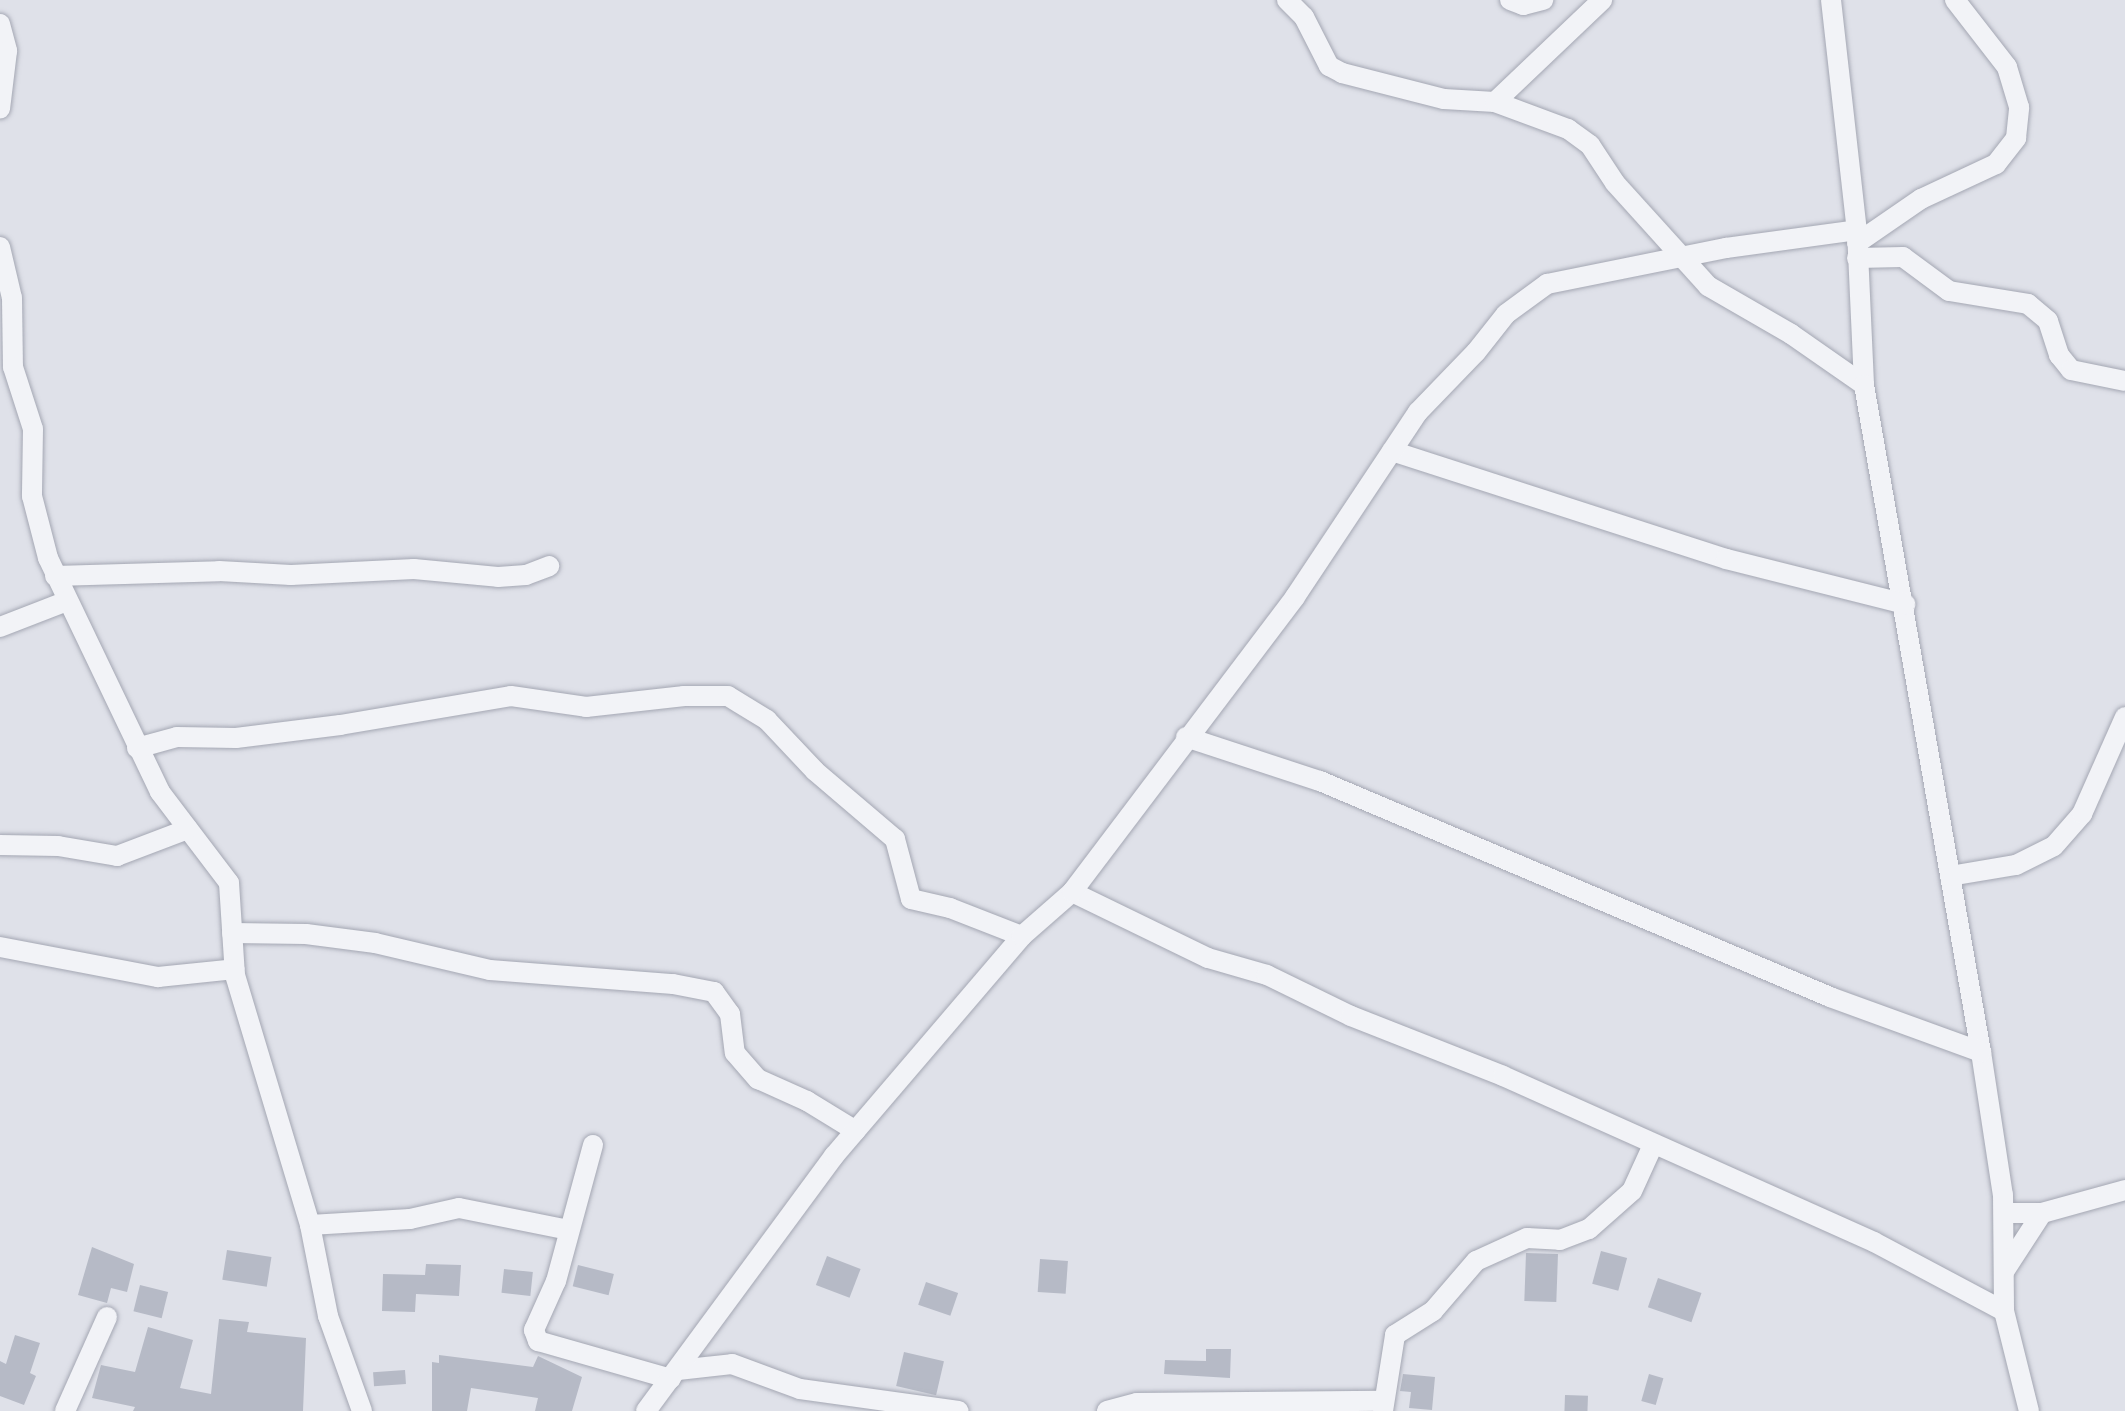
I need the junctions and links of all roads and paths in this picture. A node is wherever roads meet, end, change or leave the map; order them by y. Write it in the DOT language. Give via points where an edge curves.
graph roads {
  1 [pos="1287,0"];
  2 [pos="1510,0"];
  3 [pos="1542,0"];
  4 [pos="1602,0"];
  5 [pos="1831,0"];
  6 [pos="1955,0"];
  7 [pos="0,24"];
  8 [pos="1495,102"];
  9 [pos="0,109"];
  10 [pos="1857,244"];
  11 [pos="0,247"];
  12 [pos="1680,260"];
  13 [pos="2125,381"];
  14 [pos="1864,386"];
  15 [pos="1392,451"];
  16 [pos="549,566"];
  17 [pos="55,576"];
  18 [pos="68,601"];
  19 [pos="1905,604"];
  20 [pos="0,628"];
  21 [pos="2125,717"];
  22 [pos="1186,737"];
  23 [pos="137,748"];
  24 [pos="188,829"];
  25 [pos="0,845"];
  26 [pos="1950,876"];
  27 [pos="1072,892"];
  28 [pos="232,933"];
  29 [pos="1022,936"];
  30 [pos="0,947"];
  31 [pos="235,968"];
  32 [pos="1981,1052"];
  33 [pos="856,1132"];
  34 [pos="593,1145"];
  35 [pos="1653,1145"];
  36 [pos="2125,1190"];
  37 [pos="2005,1212"];
  38 [pos="2042,1213"];
  39 [pos="310,1224"];
  40 [pos="568,1230"];
  41 [pos="2006,1270"];
  42 [pos="2004,1312"];
  43 [pos="107,1316"];
  44 [pos="674,1375"];
  45 [pos="851,1404"];
  46 [pos="1383,1406"];
  47 [pos="65,1411"];
  48 [pos="362,1411"];
  49 [pos="646,1411"];
  50 [pos="958,1411"];
  51 [pos="1109,1411"];
  52 [pos="2029,1411"];
  1 -- 8 [label="street" via="1304,17 1329,66 1444,100"];
  2 -- 3 [label="street"];
  4 -- 8 [label="street"];
  5 -- 10 [label="street"];
  6 -- 10 [label="street" via="2007,67 2020,107 2016,138 1996,164 1921,199"];
  7 -- 9 [label="street" via="7,51"];
  8 -- 12 [label="street" via="1531,112 1590,145"];
  10 -- 12 [label="street" via="1726,248"];
  10 -- 13 [label="street" via="1902,257 1950,291 2028,304 2048,321 2058,355 2071,370"];
  10 -- 14 [label="street"];
  11 -- 17 [label="street" via="12,298 13,366 32,430 32,496"];
  12 -- 14 [label="street" via="1708,286"];
  12 -- 15 [label="street" via="1547,284 1506,314"];
  14 -- 19 [label="street"];
  15 -- 19 [label="street" via="1726,559"];
  15 -- 22 [label="street" via="1295,597"];
  16 -- 17 [label="street" via="498,577 414,568"];
  17 -- 18 [label="street"];
  18 -- 20 [label="street"];
  18 -- 23 [label="street"];
  19 -- 26 [label="street"];
  21 -- 26 [label="street" via="2082,814 2054,846 2016,865"];
  22 -- 27 [label="street"];
  22 -- 32 [label="street" via="1320,782 1830,997"];
  23 -- 24 [label="street"];
  23 -- 29 [label="street" via="177,738 340,725 511,696 586,707 728,696 767,720 895,839 911,900"];
  24 -- 25 [label="street" via="117,856"];
  24 -- 28 [label="street" via="229,883"];
  26 -- 32 [label="street"];
  27 -- 29 [label="street"];
  27 -- 35 [label="street" via="1208,958 1267,974"];
  28 -- 31 [label="street"];
  28 -- 33 [label="street" via="306,934 490,970 714,992 730,1014 734,1053 758,1079"];
  29 -- 33 [label="street"];
  30 -- 31 [label="street" via="158,977"];
  31 -- 39 [label="street"];
  32 -- 37 [label="street"];
  33 -- 44 [label="street"];
  34 -- 40 [label="street"];
  35 -- 42 [label="street" via="1874,1242"];
  35 -- 46 [label="street" via="1632,1191 1589,1229 1560,1240 1527,1238 1476,1261 1433,1311 1394,1336"];
  36 -- 38 [label="street"];
  37 -- 38 [label="street"];
  37 -- 41 [label="street"];
  38 -- 41 [label="street"];
  39 -- 40 [label="street" via="410,1219 459,1208"];
  39 -- 48 [label="street" via="328,1316"];
  40 -- 44 [label="street" via="534,1330 538,1341"];
  41 -- 42 [label="street"];
  42 -- 52 [label="street"];
  43 -- 47 [label="street"];
  44 -- 45 [label="street" via="732,1364"];
  44 -- 49 [label="street"];
  45 -- 50 [label="street"];
  46 -- 51 [label="street" via="1137,1403"];
}
